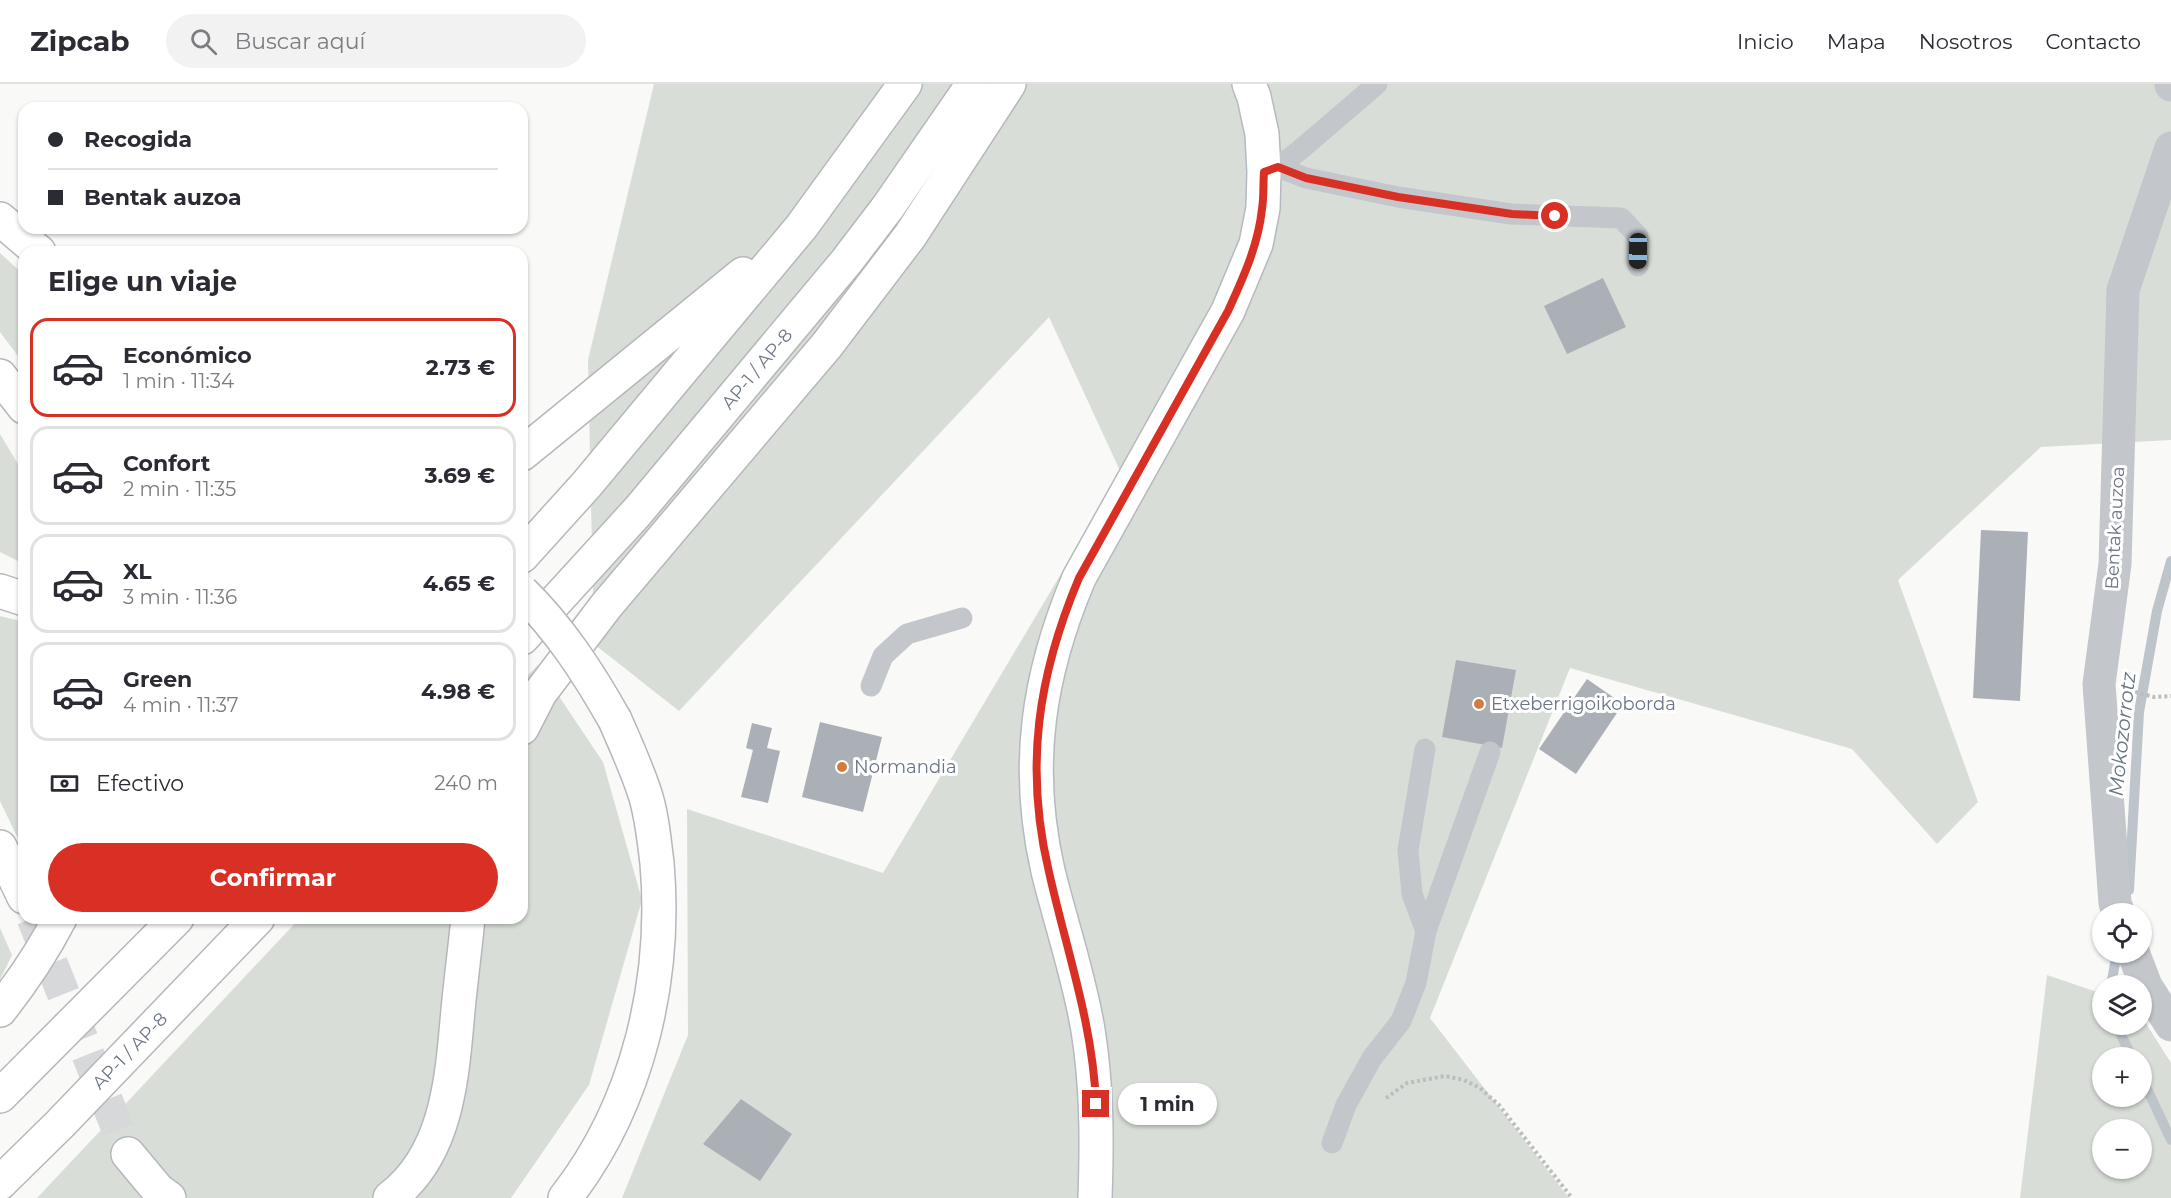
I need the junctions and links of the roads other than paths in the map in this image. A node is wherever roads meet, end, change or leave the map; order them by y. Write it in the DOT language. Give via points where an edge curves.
graph roads {
  1 [pos="905,84"];
  2 [pos="973,84"];
  3 [pos="1009,84"];
  4 [pos="1249,84"];
  5 [pos="1377,84"];
  6 [pos="2171,148"];
  7 [pos="1271,169"];
  8 [pos="0,219"];
  9 [pos="802,226"];
  10 [pos="32,246"];
  11 [pos="1638,266"];
  12 [pos="0,376"];
  13 [pos="18,399"];
  14 [pos="528,449"];
  15 [pos="528,549"];
  16 [pos="0,591"];
  17 [pos="18,597"];
  18 [pos="528,599"];
  19 [pos="962,618"];
  20 [pos="528,631"];
  21 [pos="871,686"];
  22 [pos="528,716"];
  23 [pos="1425,749"];
  24 [pos="1490,752"];
  25 [pos="0,847"];
  26 [pos="18,884"];
  27 [pos="2115,903"];
  28 [pos="57,924"];
  29 [pos="171,924"];
  30 [pos="252,924"];
  31 [pos="467,924"];
  32 [pos="1426,931"];
  33 [pos="2137,963"];
  34 [pos="0,1010"];
  35 [pos="2171,1025"];
  36 [pos="0,1096"];
  37 [pos="1332,1143"];
  38 [pos="128,1154"];
  39 [pos="0,1183"];
  40 [pos="169,1198"];
  41 [pos="390,1198"];
  42 [pos="565,1198"];
  43 [pos="1095,1198"];
  1 -- 9 [label="main road"];
  2 -- 20 [label="main road, AP-1 / AP-8" via="846,262 638,512"];
  3 -- 22 [label="main road" via="910,236 827,345 606,606 540,693"];
  4 -- 7 [label="main road"];
  5 -- 7 [label="lane" via="1300,150"];
  6 -- 27 [label="street, Bentak auzoa" via="2123,290 2115,564 2099,684"];
  7 -- 11 [label="lane" via="1420,200 1512,214 1621,218 1638,236"];
  7 -- 43 [label="main road" via="1256,244 1243,278 1079,578 1049,660 1041,702 1036,787 1040,829 1088,1028 1095,1085"];
  8 -- 10 [label="main road"];
  9 -- 14 [label="main road"];
  9 -- 15 [label="main road"];
  12 -- 13 [label="main road"];
  16 -- 17 [label="main road"];
  18 -- 42 [label="main road, bridge" via="561,636 615,720 645,793 660,895 652,998 640,1048 623,1098 600,1144"];
  19 -- 21 [label="lane" via="907,634 883,656"];
  23 -- 32 [label="lane" via="1408,850 1412,894"];
  24 -- 32 [label="lane"];
  25 -- 26 [label="main road"];
  28 -- 34 [label="main road"];
  29 -- 36 [label="main road"];
  30 -- 39 [label="main road, AP-1 / AP-8"];
  31 -- 41 [label="main road" via="450,1086 442,1120 431,1148 415,1172"];
  32 -- 37 [label="lane" via="1416,983 1401,1020 1372,1058 1346,1106"];
  33 -- 35 [label="street" via="2146,986"];
  38 -- 40 [label="main road"];
}
